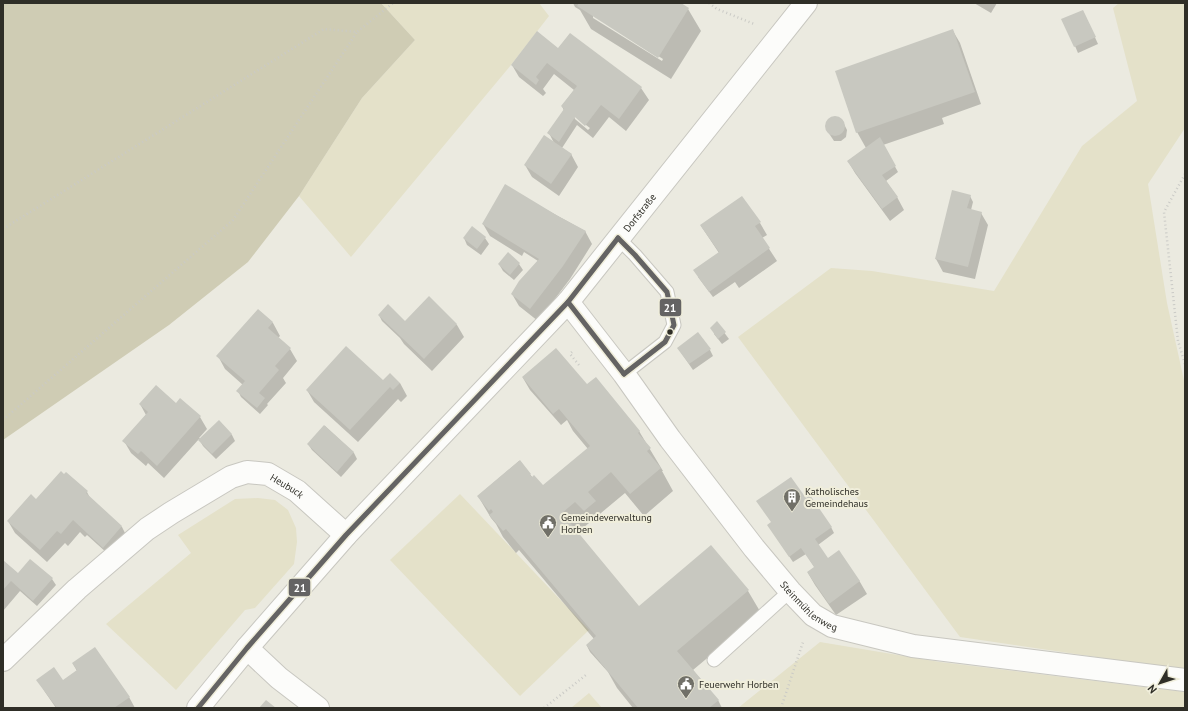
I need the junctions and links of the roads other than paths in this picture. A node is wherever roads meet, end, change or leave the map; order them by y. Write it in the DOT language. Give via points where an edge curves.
graph roads {
  1 [pos="806,3"];
  2 [pos="618,238"];
  3 [pos="568,302"];
  4 [pos="624,374"];
  5 [pos="346,535"];
  6 [pos="790,591"];
  7 [pos="247,648"];
  8 [pos="3,660"];
  9 [pos="714,660"];
  10 [pos="1185,680"];
  11 [pos="198,708"];
  12 [pos="318,708"];
  1 -- 2 [label="street, Dorfstraße"];
  2 -- 3 [label="street, Dorfstraße"];
  2 -- 4 [label="lane" via="667,292 674,325 665,342"];
  3 -- 4 [label="street, Steinmühlenweg"];
  3 -- 5 [label="street, Dorfstraße"];
  4 -- 6 [label="street, Steinmühlenweg" via="670,439"];
  5 -- 7 [label="street"];
  5 -- 8 [label="street, Heubuck" via="297,491 268,474 247,472 231,478 147,529 77,589"];
  6 -- 9 [label="lane"];
  6 -- 10 [label="street, Steinmühlenweg" via="813,615 832,626 913,646"];
  7 -- 11 [label="street"];
  7 -- 12 [label="street" via="279,678"];
}
